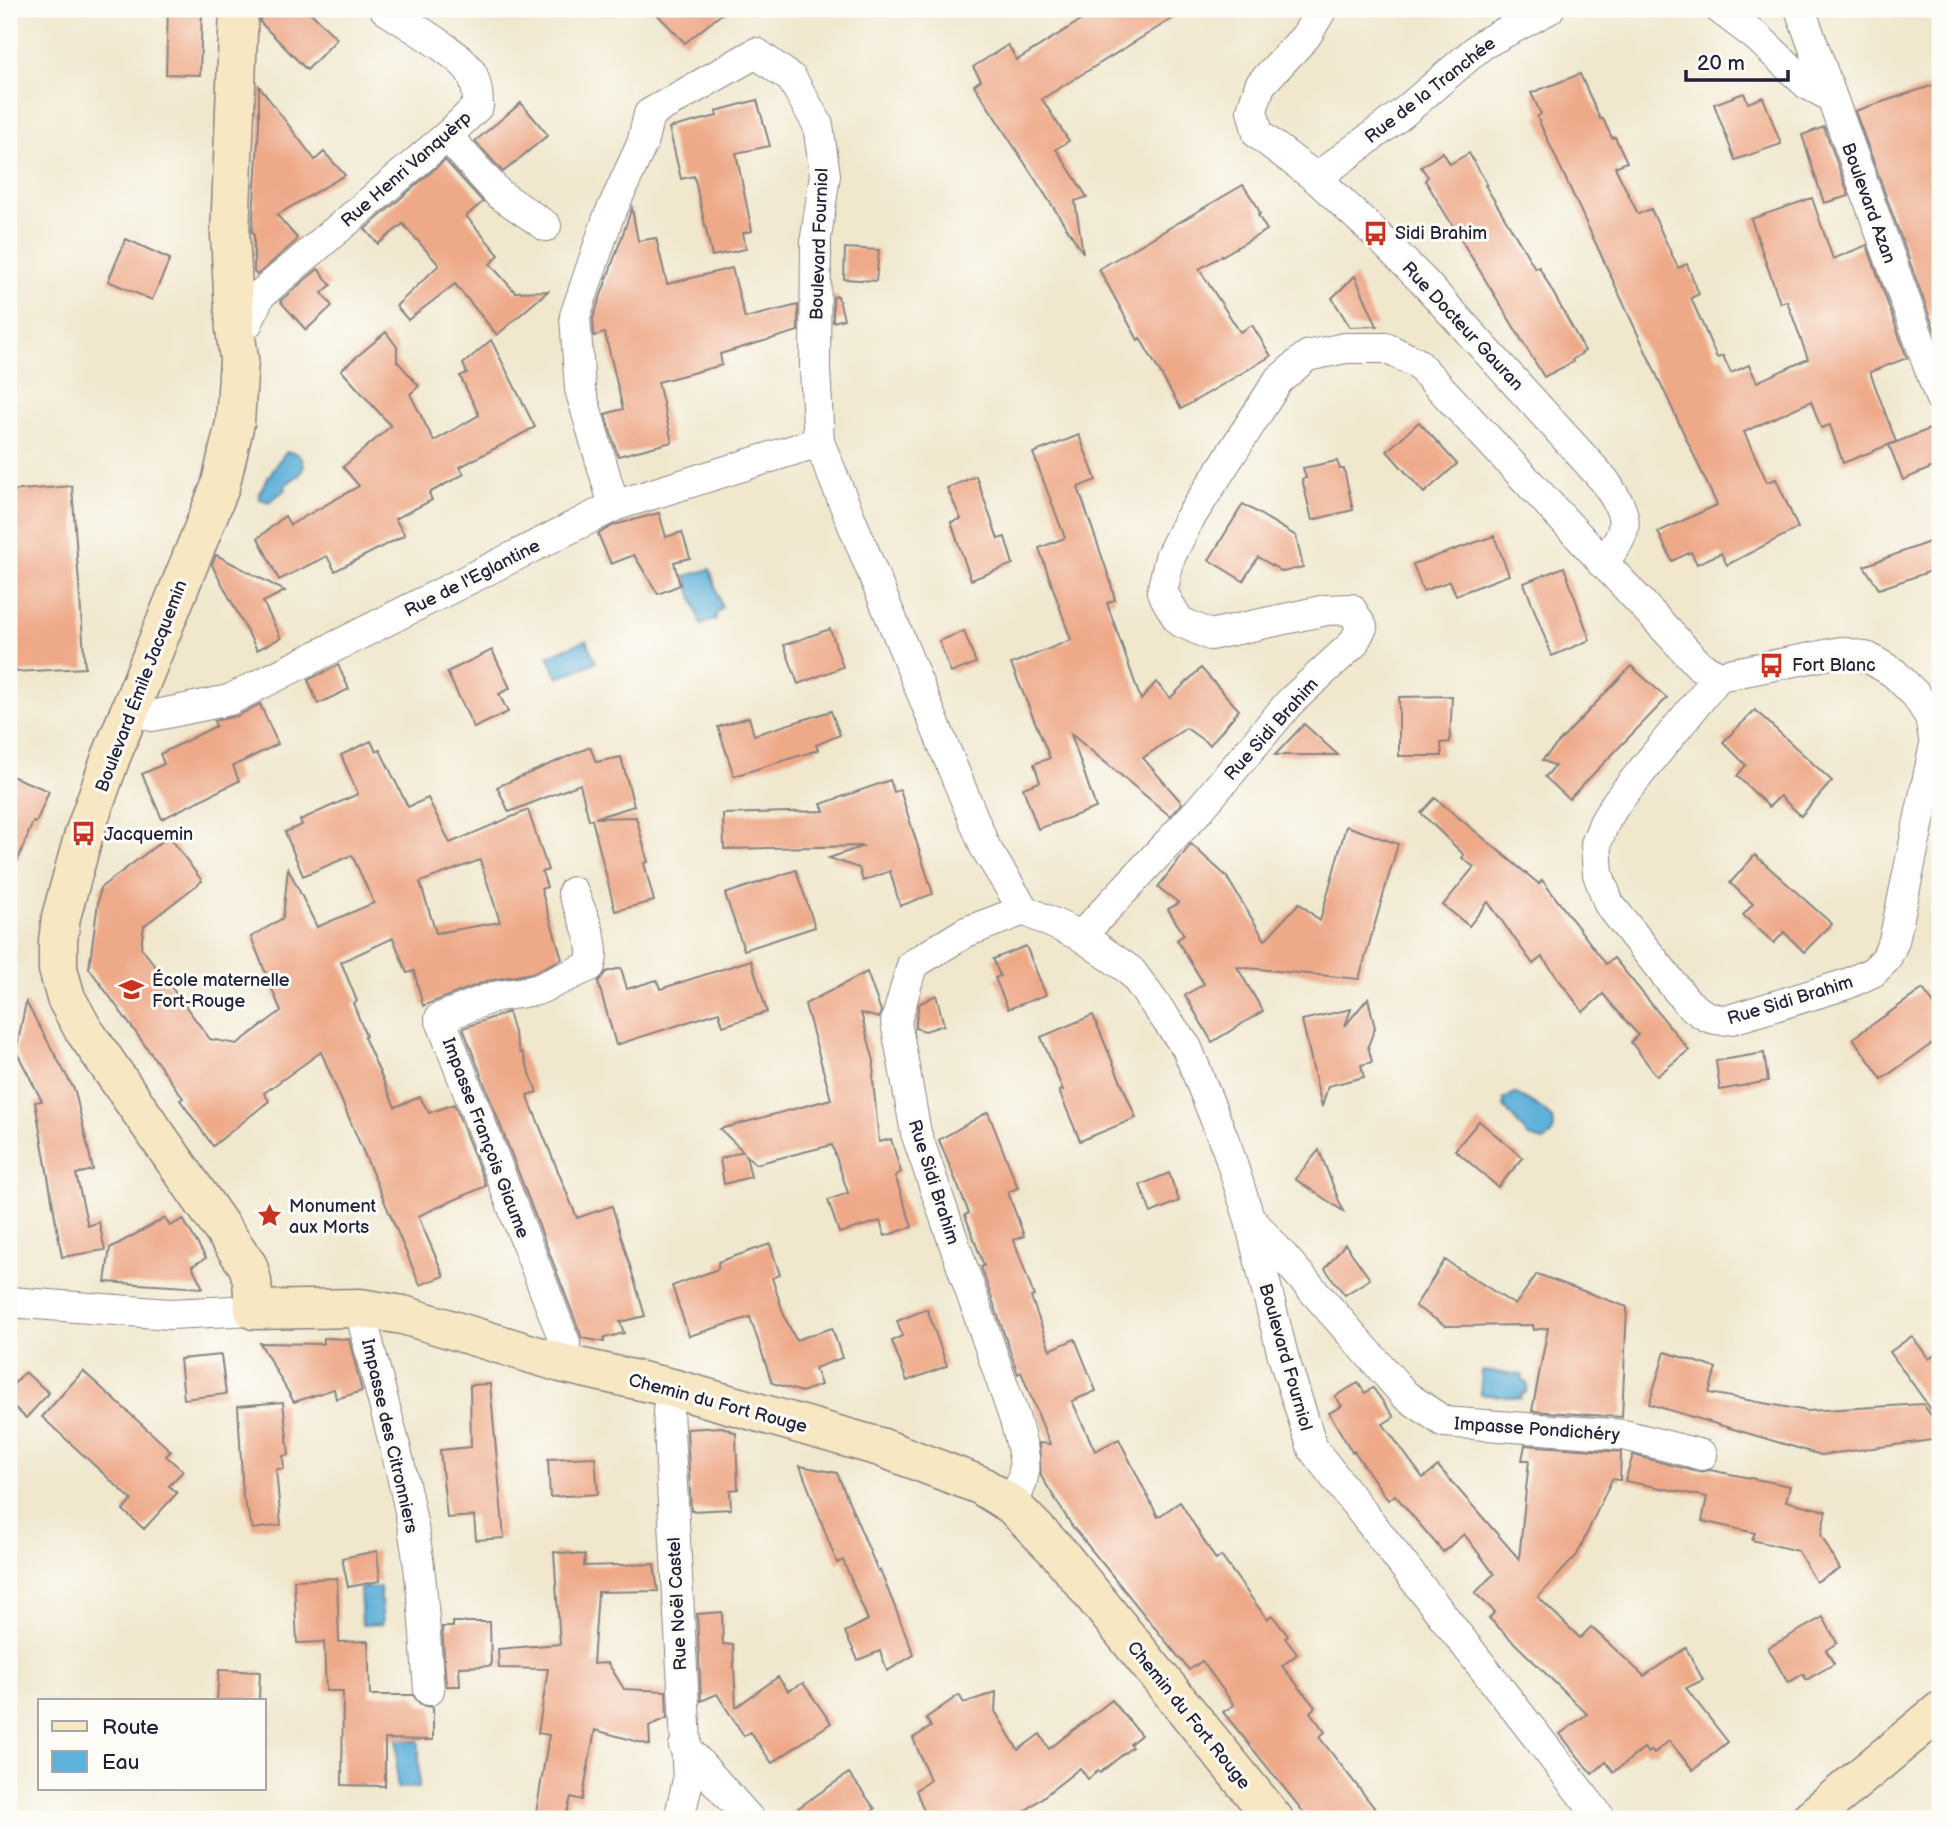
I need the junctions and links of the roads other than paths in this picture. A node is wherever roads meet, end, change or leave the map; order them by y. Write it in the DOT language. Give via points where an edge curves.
graph roads {
  1 [pos="239,9"];
  2 [pos="384,9"];
  3 [pos="1322,9"];
  4 [pos="1549,9"];
  5 [pos="1720,9"];
  6 [pos="1800,9"];
  7 [pos="1830,96"];
  8 [pos="447,136"];
  9 [pos="1315,178"];
  10 [pos="546,226"];
  11 [pos="235,329"];
  12 [pos="1940,397"];
  13 [pos="819,442"];
  14 [pos="614,506"];
  15 [pos="1602,563"];
  16 [pos="1719,676"];
  17 [pos="130,708"];
  18 [pos="573,892"];
  19 [pos="1024,910"];
  20 [pos="1081,936"];
  21 [pos="1249,1217"];
  22 [pos="9,1302"];
  23 [pos="360,1308"];
  24 [pos="254,1310"];
  25 [pos="561,1363"];
  26 [pos="672,1388"];
  27 [pos="1702,1455"];
  28 [pos="1012,1505"];
  29 [pos="429,1690"];
  30 [pos="1940,1711"];
  31 [pos="684,1746"];
  32 [pos="679,1819"];
  33 [pos="749,1819"];
  34 [pos="1274,1819"];
  35 [pos="1601,1819"];
  36 [pos="1810,1819"];
  1 -- 11 [label="main road, Boulevard Émile Jacquemin" via="230,235"];
  2 -- 8 [label="street, Rue Henri Vanquèrp" via="455,56 471,72 478,106"];
  3 -- 9 [label="street, Rue Docteur Gauran" via="1306,36 1260,85 1252,110 1258,134"];
  4 -- 9 [label="street, Rue de la Tranchée" via="1483,44 1403,113"];
  5 -- 7 [label="street" via="1807,84"];
  6 -- 7 [label="street, Boulevard Azan"];
  7 -- 12 [label="street, Boulevard Azan"];
  8 -- 10 [label="street" via="499,194"];
  8 -- 11 [label="street, Rue Henri Vanquèrp" via="260,295 247,324"];
  9 -- 15 [label="street, Rue Docteur Gauran" via="1425,283 1604,480 1620,505 1625,526"];
  11 -- 17 [label="main road, Boulevard Émile Jacquemin" via="239,359 236,423 220,487"];
  13 -- 14 [label="street, Rue de l'Eglantine"];
  13 -- 14 [label="street, Boulevard Fourniol" via="816,237 825,175 818,125 792,79 756,53 649,114 642,144 608,218 575,316 580,389"];
  13 -- 19 [label="street, Boulevard Fourniol" via="985,847"];
  14 -- 17 [label="street, Rue de l'Eglantine" via="229,701 152,716"];
  15 -- 16 [label="street, Rue Sidi Brahim" via="1700,666"];
  15 -- 20 [label="street, Rue Sidi Brahim" via="1417,363 1386,348 1345,348 1307,356 1278,381 1188,521 1170,557 1161,592 1179,621 1210,635 1326,610 1350,609 1362,627 1353,644 1290,702 1199,810"];
  16 -- 16 [label="street, Rue Sidi Brahim" via="1840,652 1869,657 1916,695 1930,717 1935,744 1894,941 1885,959 1873,972 1847,984 1717,1021 1687,1002 1609,904 1598,874 1596,844 1616,803"];
  17 -- 24 [label="main road, Boulevard Émile Jacquemin" via="84,834 61,916 58,970 66,998 83,1028 248,1266"];
  18 -- 25 [label="street, Impasse François Giaume" via="591,941 590,966 537,990 493,997 440,1018 565,1343"];
  19 -- 20 [label="street"];
  19 -- 28 [label="street, Rue Sidi Brahim" via="966,932 912,965 897,1022 916,1133 1026,1464 1023,1485"];
  20 -- 21 [label="street, Boulevard Fourniol" via="1131,971 1187,1048"];
  21 -- 27 [label="street, Impasse Pondichéry" via="1405,1395 1444,1422 1624,1435"];
  21 -- 35 [label="street, Boulevard Fourniol" via="1283,1356 1312,1449"];
  22 -- 24 [label="street, Chemin du Fort Rouge" via="170,1314"];
  23 -- 24 [label="main road, Chemin du Fort Rouge"];
  23 -- 25 [label="main road, Chemin du Fort Rouge" via="403,1315"];
  23 -- 29 [label="street, Impasse des Citronniers" via="417,1553"];
  25 -- 26 [label="main road, Chemin du Fort Rouge"];
  26 -- 28 [label="main road, Chemin du Fort Rouge" via="880,1447 979,1485"];
  26 -- 31 [label="street, Rue Noël Castel" via="668,1410"];
  28 -- 34 [label="main road, Chemin du Fort Rouge" via="1059,1553"];
  30 -- 36 [label="main road"];
  31 -- 32 [label="street, Rue Noël Castel" via="688,1780"];
  31 -- 33 [label="street"];
}
